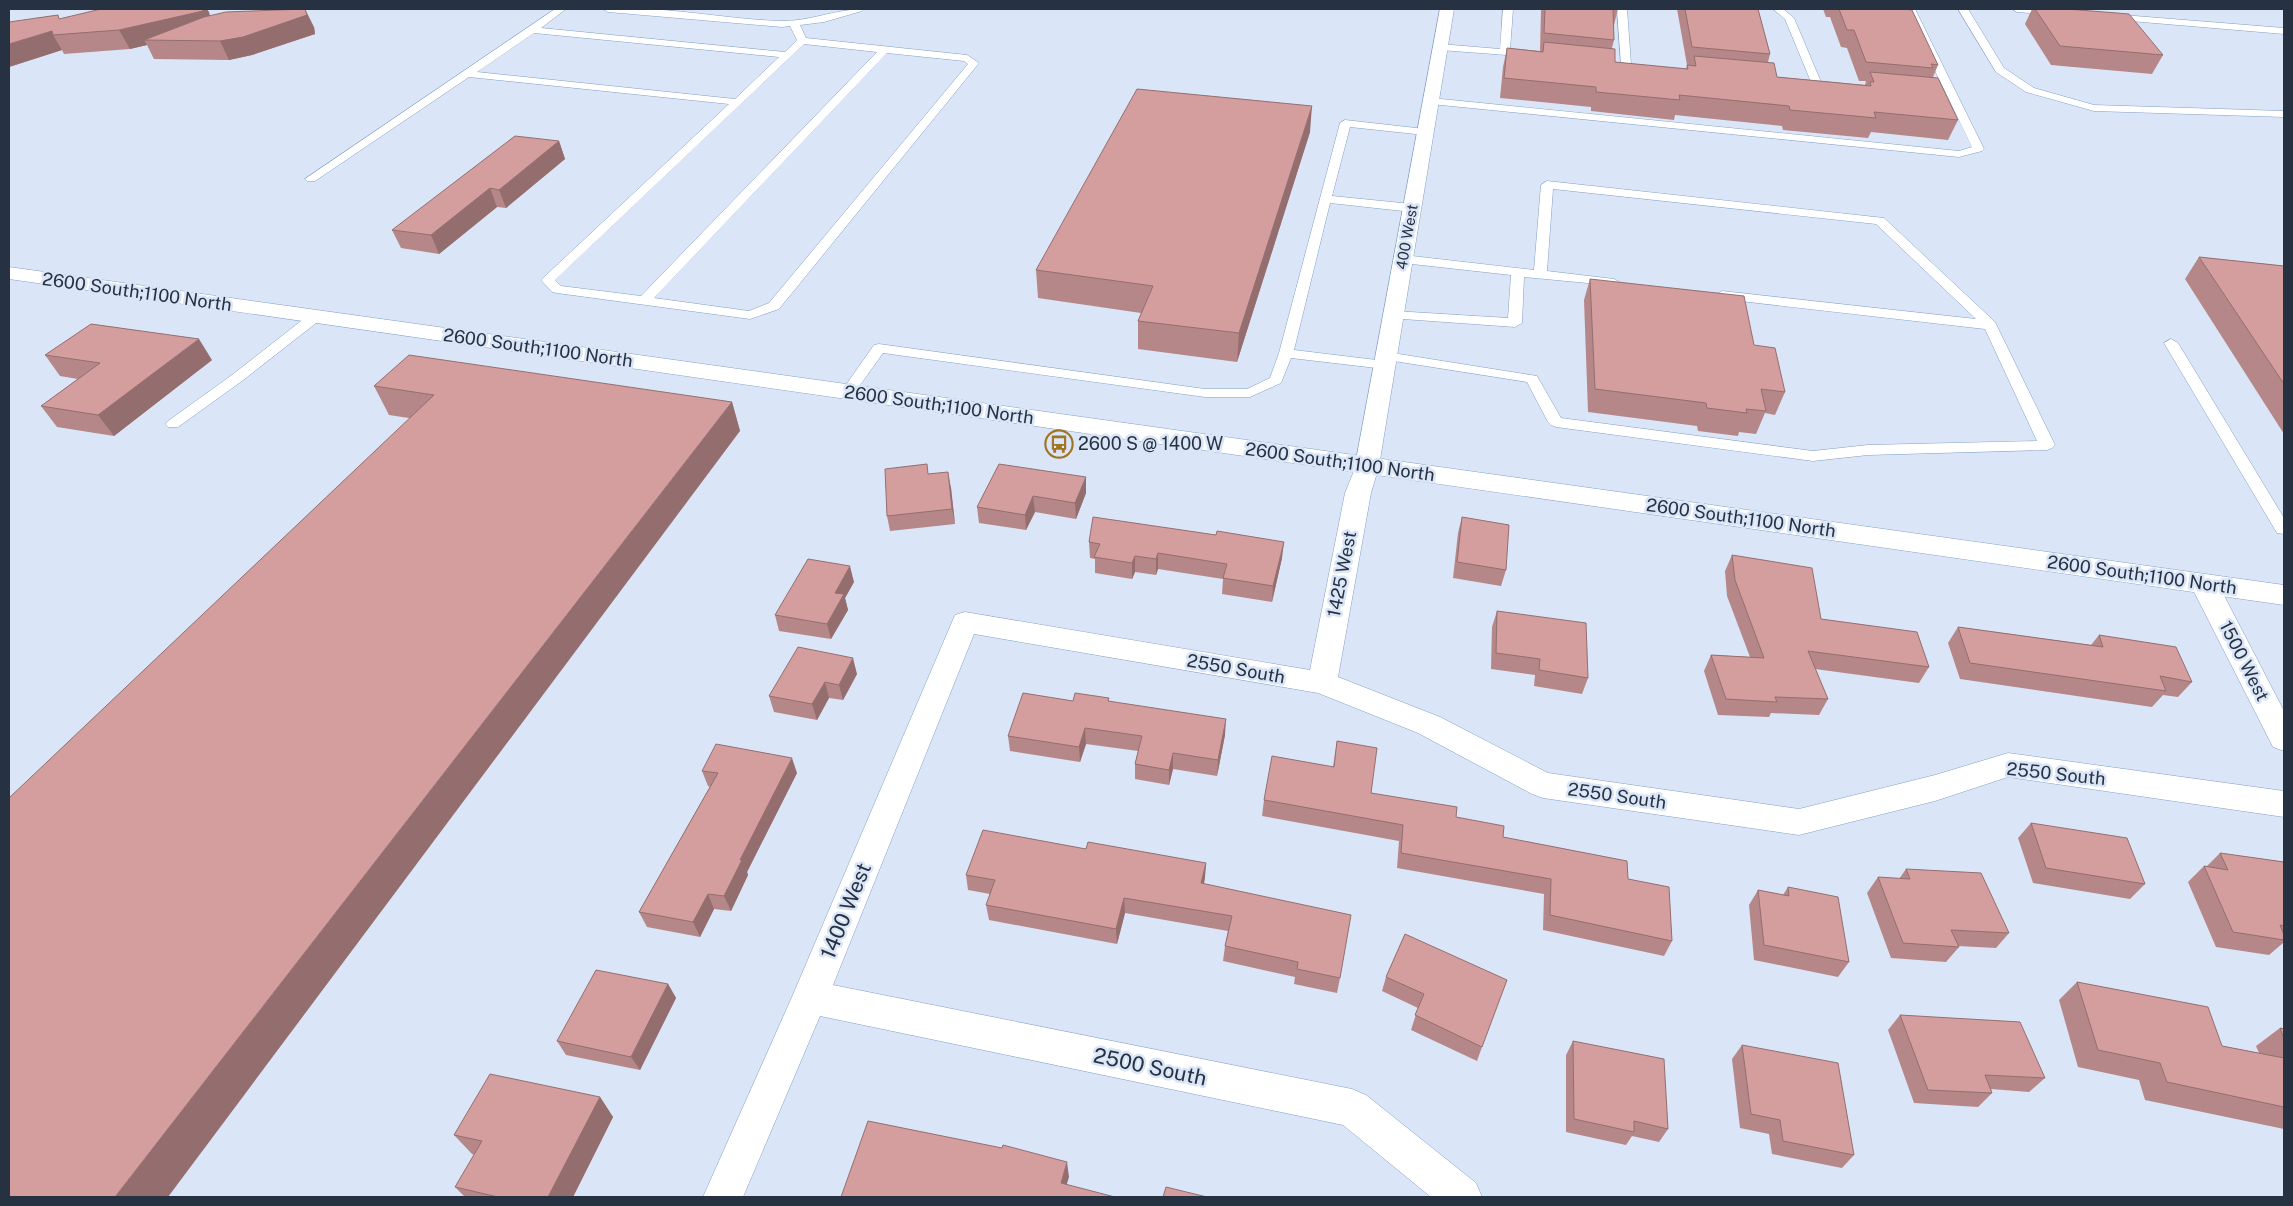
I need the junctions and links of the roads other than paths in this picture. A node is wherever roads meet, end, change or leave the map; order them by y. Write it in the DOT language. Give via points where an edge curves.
graph roads {
  1 [pos="561,9"];
  2 [pos="608,9"];
  3 [pos="859,9"];
  4 [pos="1447,9"];
  5 [pos="1508,9"];
  6 [pos="1622,9"];
  7 [pos="1778,9"];
  8 [pos="1910,9"];
  9 [pos="1963,9"];
  10 [pos="2017,9"];
  11 [pos="2024,9"];
  12 [pos="2063,13"];
  13 [pos="2102,16"];
  14 [pos="794,23"];
  15 [pos="532,30"];
  16 [pos="2284,31"];
  17 [pos="802,41"];
  18 [pos="1440,46"];
  19 [pos="884,50"];
  20 [pos="1505,53"];
  21 [pos="788,55"];
  22 [pos="1542,56"];
  23 [pos="1626,64"];
  24 [pos="466,74"];
  25 [pos="1816,82"];
  26 [pos="737,102"];
  27 [pos="1430,102"];
  28 [pos="2284,114"];
  29 [pos="1425,132"];
  30 [pos="311,180"];
  31 [pos="1326,198"];
  32 [pos="1412,208"];
  33 [pos="1403,259"];
  34 [pos="1518,273"];
  35 [pos="9,274"];
  36 [pos="1540,275"];
  37 [pos="1628,285"];
  38 [pos="1706,294"];
  39 [pos="644,301"];
  40 [pos="1394,315"];
  41 [pos="315,317"];
  42 [pos="1990,325"];
  43 [pos="2171,342"];
  44 [pos="1286,353"];
  45 [pos="1385,361"];
  46 [pos="848,392"];
  47 [pos="173,424"];
  48 [pos="1367,466"];
  49 [pos="2284,530"];
  50 [pos="2204,584"];
  51 [pos="2284,595"];
  52 [pos="965,622"];
  53 [pos="1322,684"];
  54 [pos="2284,738"];
  55 [pos="2284,804"];
  56 [pos="810,997"];
  57 [pos="723,1197"];
  58 [pos="1462,1197"];
  1 -- 15 [label="lane"];
  2 -- 14 [label="lane"];
  3 -- 14 [label="lane"];
  4 -- 18 [label="street, 400 West"];
  5 -- 20 [label="lane"];
  6 -- 23 [label="lane"];
  7 -- 25 [label="lane" via="1789,18"];
  8 -- 27 [label="lane" via="1946,94 1978,149 1959,154"];
  9 -- 28 [label="lane" via="2000,70 2030,90 2094,108"];
  10 -- 11 [label="lane"];
  11 -- 12 [label="lane"];
  13 -- 16 [label="lane"];
  14 -- 17 [label="lane"];
  15 -- 21 [label="lane"];
  15 -- 24 [label="lane"];
  17 -- 19 [label="lane"];
  17 -- 21 [label="lane"];
  18 -- 20 [label="lane"];
  18 -- 27 [label="street, 400 West"];
  19 -- 39 [label="lane"];
  19 -- 39 [label="lane" via="967,58 974,63 774,306 750,315"];
  20 -- 22 [label="lane"];
  21 -- 26 [label="lane"];
  24 -- 26 [label="lane"];
  24 -- 30 [label="lane"];
  26 -- 39 [label="lane" via="548,280 557,289"];
  27 -- 29 [label="street, 400 West"];
  29 -- 31 [label="lane" via="1345,123"];
  29 -- 32 [label="street, 400 West"];
  31 -- 32 [label="lane"];
  31 -- 44 [label="lane"];
  32 -- 33 [label="street, 400 West"];
  33 -- 34 [label="lane"];
  33 -- 40 [label="street, 400 West"];
  34 -- 36 [label="lane"];
  34 -- 40 [label="lane" via="1515,323"];
  35 -- 41 [label="street, 2600 South;1100 North"];
  36 -- 37 [label="lane"];
  36 -- 42 [label="lane" via="1547,185 1880,221"];
  38 -- 42 [label="lane"];
  40 -- 45 [label="street, 400 West"];
  41 -- 46 [label="street, 2600 South;1100 North"];
  41 -- 47 [label="lane"];
  42 -- 45 [label="lane" via="2047,445 1868,450 1812,456 1556,422 1532,378"];
  43 -- 49 [label="lane"];
  44 -- 45 [label="lane"];
  44 -- 46 [label="lane" via="1276,380 1250,393 1205,394 879,348"];
  45 -- 48 [label="street, 400 West"];
  46 -- 48 [label="street, 2600 South;1100 North"];
  48 -- 50 [label="street, 2600 South;1100 North"];
  48 -- 53 [label="street, 1425 West" via="1358,493"];
  50 -- 51 [label="street, 2600 South;1100 North"];
  50 -- 54 [label="street, 1500 West"];
  52 -- 53 [label="street, 2550 South"];
  52 -- 56 [label="street, 1400 West"];
  53 -- 55 [label="street, 2550 South" via="1429,725 1543,785 1799,822 1935,788 2008,765"];
  56 -- 57 [label="street, 1400 West"];
  56 -- 58 [label="street, 2500 South" via="1352,1108"];
}
